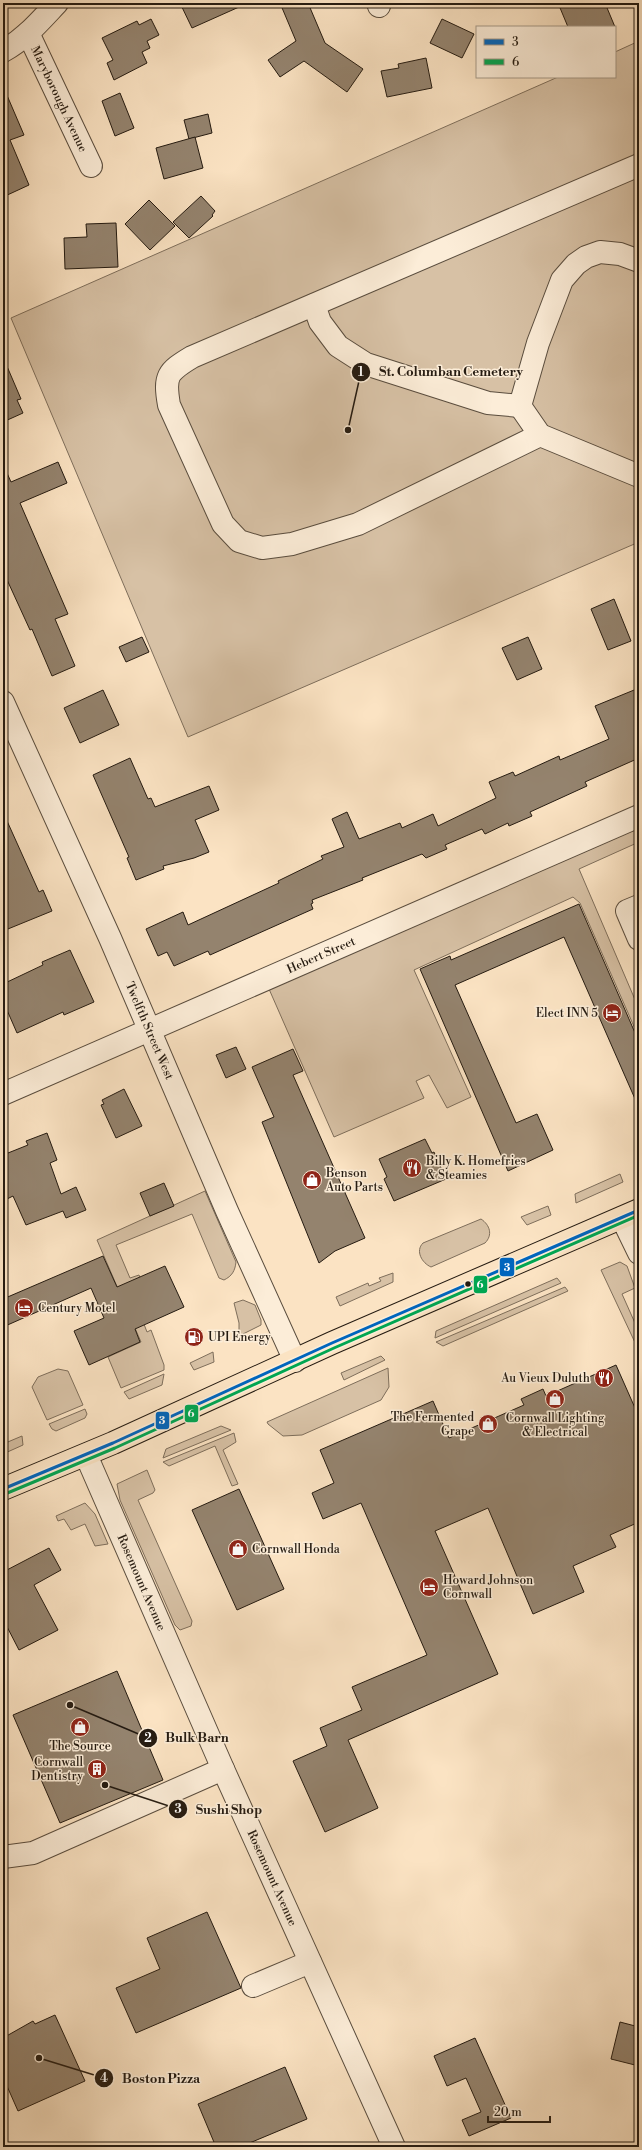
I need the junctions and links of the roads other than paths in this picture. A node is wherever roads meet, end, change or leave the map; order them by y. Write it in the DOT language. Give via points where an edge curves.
graph roads {
  1 [pos="57,3"];
  2 [pos="28,33"];
  3 [pos="3,51"];
  4 [pos="639,165"];
  5 [pos="91,166"];
  6 [pos="639,261"];
  7 [pos="314,305"];
  8 [pos="520,406"];
  9 [pos="540,435"];
  10 [pos="639,476"];
  11 [pos="4,710"];
  12 [pos="639,816"];
  13 [pos="639,906"];
  14 [pos="639,939"];
  15 [pos="149,1030"];
  16 [pos="3,1094"];
  17 [pos="630,1214"];
  18 [pos="639,1253"];
  19 [pos="295,1361"];
  20 [pos="86,1454"];
  21 [pos="3,1489"];
  22 [pos="223,1769"];
  23 [pos="3,1857"];
  24 [pos="310,1962"];
  25 [pos="254,1986"];
  26 [pos="394,2147"];
  1 -- 2 [label="street"];
  2 -- 3 [label="street"];
  2 -- 5 [label="street, Maryborough Avenue"];
  4 -- 7 [label="street"];
  6 -- 8 [label="street" via="620,254 600,252 576,264 562,280 538,343"];
  7 -- 8 [label="street" via="320,322 338,346 366,364 488,403"];
  7 -- 9 [label="street" via="192,357 173,368 166,384 169,405 223,524 239,541 262,548 292,544 358,524"];
  8 -- 9 [label="street"];
  9 -- 10 [label="street"];
  11 -- 15 [label="street, Twelfth Street West" via="110,938"];
  12 -- 15 [label="street, Hebert Street"];
  13 -- 14 [label="street" via="627,911"];
  15 -- 16 [label="street, Hebert Street"];
  15 -- 19 [label="street, Twelfth Street West"];
  17 -- 18 [label="street"];
  17 -- 19 [label="main road"];
  19 -- 20 [label="main road"];
  20 -- 21 [label="main road"];
  20 -- 22 [label="street, Rosemount Avenue"];
  22 -- 23 [label="street" via="33,1853"];
  22 -- 24 [label="street, Rosemount Avenue"];
  24 -- 25 [label="street"];
  24 -- 26 [label="street, Rosemount Avenue"];
}
